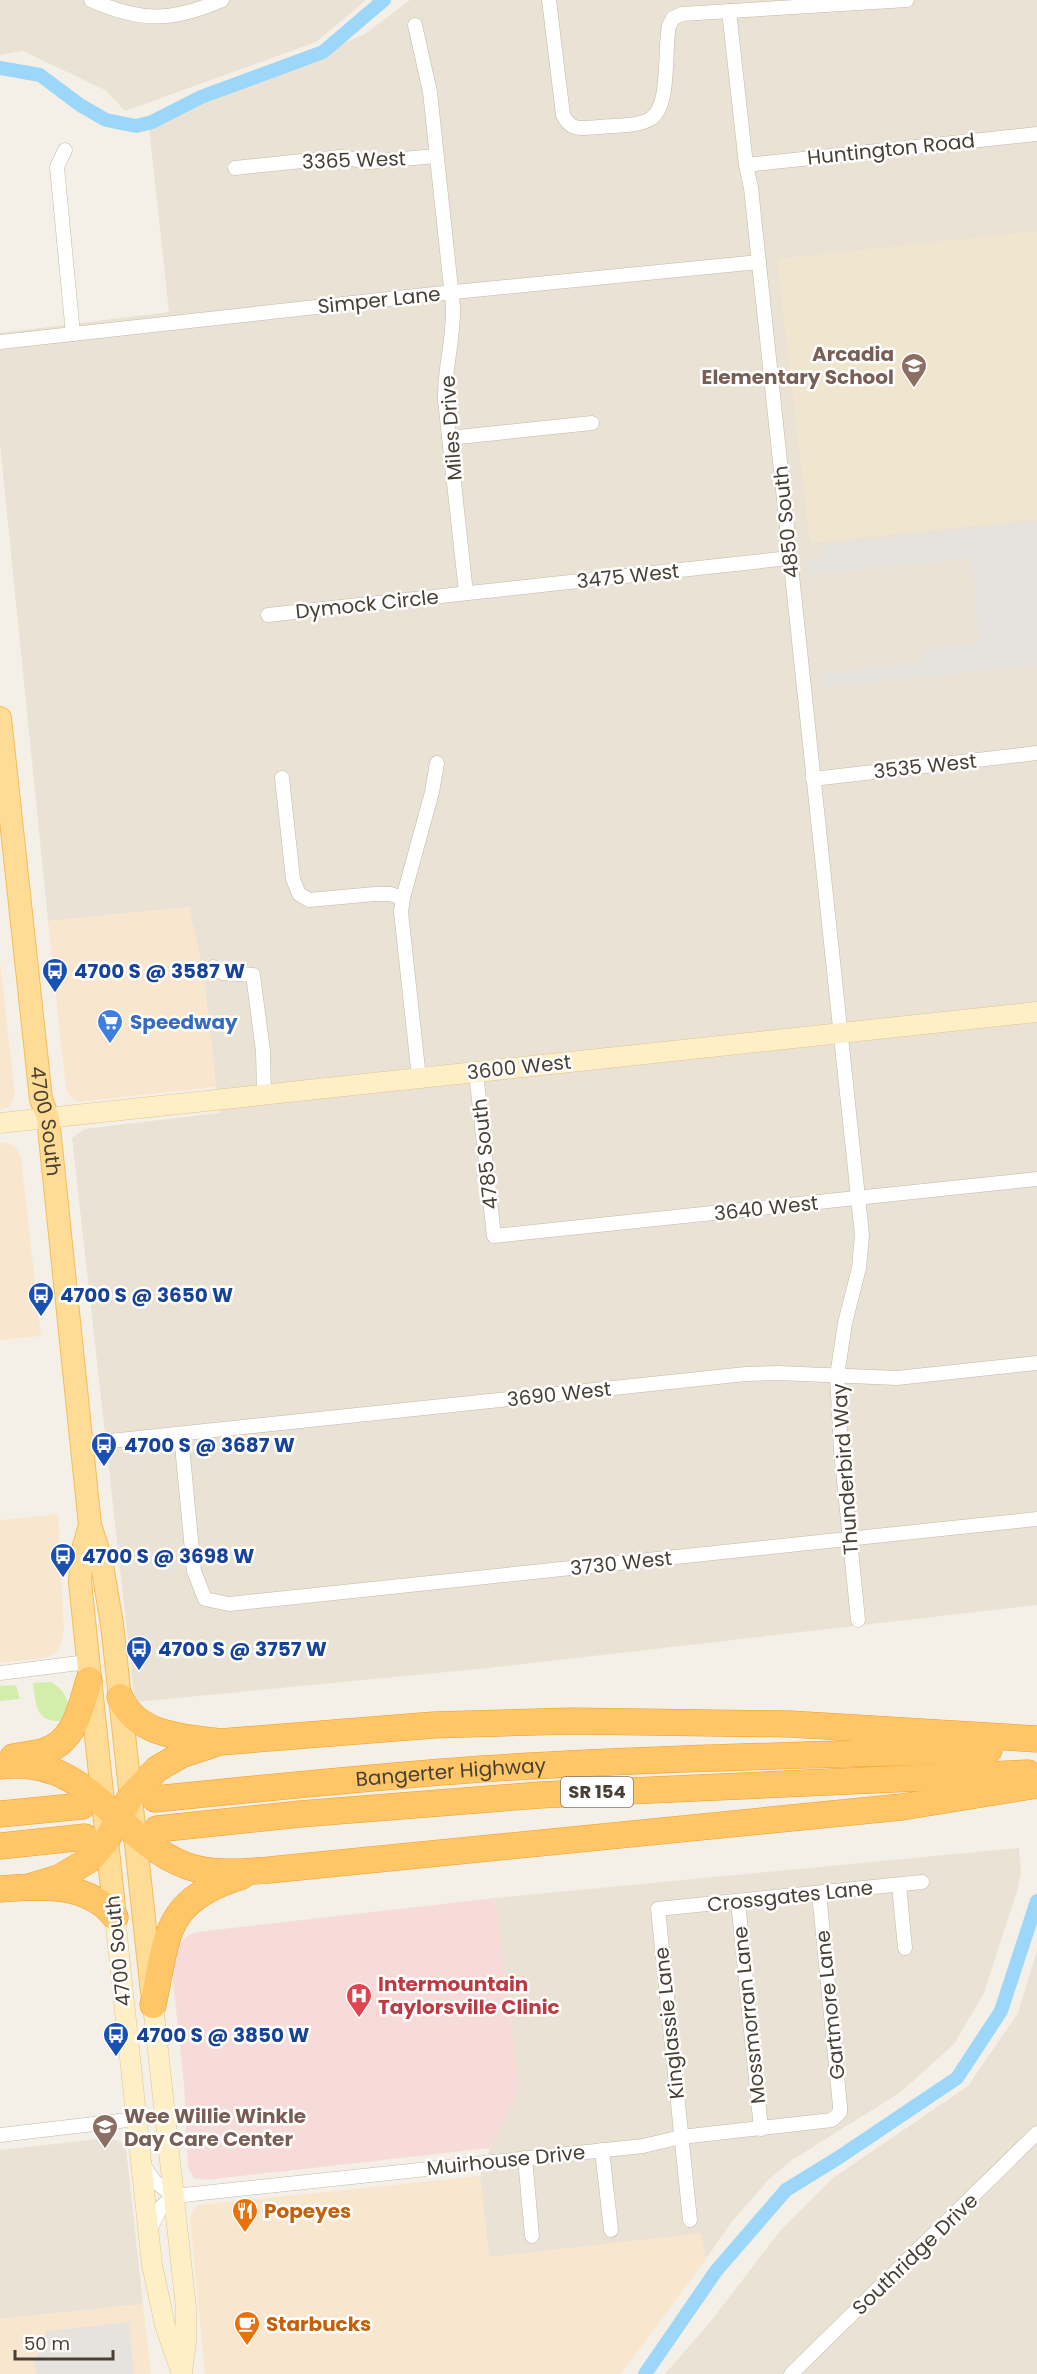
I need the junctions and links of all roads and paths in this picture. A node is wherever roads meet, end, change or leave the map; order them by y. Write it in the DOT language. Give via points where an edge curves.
graph roads {
  1 [pos="91,0"];
  2 [pos="222,0"];
  3 [pos="549,0"];
  4 [pos="907,0"];
  5 [pos="179,7"];
  6 [pos="729,11"];
  7 [pos="415,25"];
  8 [pos="1037,134"];
  9 [pos="65,150"];
  10 [pos="436,156"];
  11 [pos="746,165"];
  12 [pos="236,168"];
  13 [pos="759,262"];
  14 [pos="450,292"];
  15 [pos="73,334"];
  16 [pos="0,342"];
  17 [pos="592,423"];
  18 [pos="449,438"];
  19 [pos="790,558"];
  20 [pos="466,593"];
  21 [pos="268,615"];
  22 [pos="0,718"];
  23 [pos="1037,753"];
  24 [pos="437,763"];
  25 [pos="282,778"];
  26 [pos="813,779"];
  27 [pos="403,898"];
  28 [pos="213,967"];
  29 [pos="1037,1012"];
  30 [pos="840,1032"];
  31 [pos="476,1072"];
  32 [pos="419,1078"];
  33 [pos="264,1094"];
  34 [pos="48,1118"];
  35 [pos="0,1123"];
  36 [pos="1037,1179"];
  37 [pos="858,1199"];
  38 [pos="494,1236"];
  39 [pos="1037,1363"];
  40 [pos="837,1377"];
  41 [pos="181,1435"];
  42 [pos="82,1444"];
  43 [pos="1037,1519"];
  44 [pos="90,1526"];
  45 [pos="849,1539"];
  46 [pos="858,1620"];
  47 [pos="88,1671"];
  48 [pos="0,1673"];
  49 [pos="120,1697"];
  50 [pos="1037,1739"];
  51 [pos="233,1741"];
  52 [pos="1037,1749"];
  53 [pos="0,1760"];
  54 [pos="0,1766"];
  55 [pos="1037,1772"];
  56 [pos="1037,1785"];
  57 [pos="126,1812"];
  58 [pos="0,1814"];
  59 [pos="96,1838"];
  60 [pos="0,1846"];
  61 [pos="269,1870"];
  62 [pos="922,1882"];
  63 [pos="899,1885"];
  64 [pos="29,1887"];
  65 [pos="0,1889"];
  66 [pos="819,1893"];
  67 [pos="738,1901"];
  68 [pos="658,1909"];
  69 [pos="115,1917"];
  70 [pos="906,1948"];
  71 [pos="153,2005"];
  72 [pos="837,2117"];
  73 [pos="136,2119"];
  74 [pos="761,2129"];
  75 [pos="1037,2133"];
  76 [pos="0,2135"];
  77 [pos="681,2137"];
  78 [pos="602,2150"];
  79 [pos="140,2154"];
  80 [pos="525,2158"];
  81 [pos="174,2196"];
  82 [pos="690,2220"];
  83 [pos="611,2230"];
  84 [pos="532,2236"];
  85 [pos="150,2240"];
  86 [pos="182,2374"];
  87 [pos="791,2374"];
  1 -- 5 [label="street" via="112,10 144,17"];
  2 -- 5 [label="street"];
  3 -- 6 [label="street" via="561,106 567,123 575,128 641,122 655,116 663,100 667,35 674,18 691,12"];
  4 -- 6 [label="street"];
  6 -- 11 [label="street, 4850 South"];
  7 -- 10 [label="street, Miles Drive" via="430,92"];
  8 -- 11 [label="street, Huntington Road"];
  9 -- 15 [label="street" via="57,167"];
  10 -- 12 [label="street, 3365 West" via="369,162 340,157"];
  10 -- 14 [label="street, Miles Drive"];
  11 -- 13 [label="street, 4850 South"];
  13 -- 14 [label="street, Simper Lane"];
  13 -- 19 [label="street, 4850 South"];
  14 -- 15 [label="street, Simper Lane"];
  14 -- 18 [label="street, Miles Drive" via="452,339 444,382"];
  15 -- 16 [label="street, Simper Lane"];
  17 -- 18 [label="street"];
  18 -- 20 [label="street, Miles Drive"];
  19 -- 20 [label="street, 3475 West"];
  19 -- 26 [label="street, 4850 South"];
  20 -- 21 [label="street, Dymock Circle"];
  22 -- 34 [label="main road, 4700 South" via="41,1099"];
  23 -- 26 [label="street, 3535 West"];
  24 -- 27 [label="street"];
  25 -- 27 [label="street" via="298,894 316,901 375,894"];
  26 -- 30 [label="street, 4850 South"];
  27 -- 32 [label="street" via="402,925"];
  28 -- 33 [label="street" via="253,975"];
  29 -- 30 [label="street, 3600 West"];
  30 -- 31 [label="street, 3600 West"];
  30 -- 37 [label="street, Thunderbird Way"];
  31 -- 32 [label="street, 3600 West"];
  31 -- 38 [label="street, 4785 South"];
  32 -- 33 [label="street, 3600 West"];
  33 -- 34 [label="street, 3600 West"];
  34 -- 35 [label="street, 3600 West"];
  34 -- 42 [label="main road, 4700 South"];
  36 -- 37 [label="street, 3640 West"];
  37 -- 38 [label="street, 3640 West"];
  37 -- 40 [label="street, Thunderbird Way" via="862,1235 859,1268"];
  39 -- 40 [label="street, 3690 West" via="917,1376"];
  40 -- 41 [label="street, 3690 West" via="746,1374"];
  40 -- 45 [label="street, Thunderbird Way"];
  41 -- 42 [label="street, 3690 West"];
  41 -- 45 [label="street, 3730 West" via="194,1571 205,1599 230,1604"];
  42 -- 44 [label="main road, 4700 South"];
  43 -- 45 [label="street, 3730 West"];
  44 -- 47 [label="main road, 4700 South" via="82,1553 80,1582"];
  44 -- 49 [label="main road, 4700 South" via="104,1570"];
  45 -- 46 [label="street, Thunderbird Way"];
  47 -- 48 [label="street"];
  47 -- 53 [label="highway" via="76,1722 63,1740 40,1752"];
  47 -- 57 [label="main road, 4700 South"];
  49 -- 51 [label="highway" via="129,1713 146,1726 182,1736"];
  49 -- 57 [label="main road, 4700 South"];
  50 -- 51 [label="highway" via="790,1724 572,1721 434,1725"];
  51 -- 57 [label="highway" via="194,1749 169,1761 149,1776"];
  52 -- 57 [label="highway, Bangerter Highway / SR 154" via="728,1757 482,1769 316,1782"];
  54 -- 57 [label="highway" via="54,1771"];
  55 -- 57 [label="highway, Bangerter Highway / SR 154" via="516,1797 321,1812"];
  56 -- 61 [label="highway" via="902,1807"];
  57 -- 58 [label="highway, Bangerter Highway / SR 154"];
  57 -- 59 [label="highway"];
  57 -- 61 [label="highway" via="165,1855 189,1867 213,1871"];
  57 -- 71 [label="main road, 4700 South"];
  59 -- 60 [label="highway"];
  59 -- 64 [label="highway" via="89,1860 69,1874"];
  59 -- 69 [label="main road, 4700 South"];
  61 -- 71 [label="highway" via="219,1885 182,1910 171,1928"];
  62 -- 63 [label="street, Crossgates Lane"];
  63 -- 66 [label="street, Crossgates Lane"];
  63 -- 70 [label="street"];
  64 -- 65 [label="highway"];
  64 -- 69 [label="highway" via="64,1890 92,1898"];
  66 -- 67 [label="street, Crossgates Lane"];
  66 -- 72 [label="street, Gartmore Lane" via="840,2106"];
  67 -- 68 [label="street, Crossgates Lane"];
  67 -- 74 [label="street, Mossmorran Lane"];
  68 -- 77 [label="street, Kinglassie Lane"];
  69 -- 73 [label="street, 4700 South"];
  71 -- 81 [label="street, 4700 South"];
  72 -- 74 [label="street, Muirhouse Drive"];
  73 -- 76 [label="street"];
  73 -- 79 [label="street, 4700 South"];
  74 -- 77 [label="street, Muirhouse Drive"];
  75 -- 87 [label="street, Southridge Drive"];
  77 -- 78 [label="street, Muirhouse Drive"];
  77 -- 82 [label="street, Kinglassie Lane"];
  78 -- 80 [label="street, Muirhouse Drive"];
  78 -- 83 [label="street"];
  79 -- 81 [label="street" via="147,2173"];
  79 -- 85 [label="street, 4700 South"];
  80 -- 81 [label="street, Muirhouse Drive"];
  80 -- 84 [label="street"];
  81 -- 85 [label="street" via="156,2214"];
  81 -- 86 [label="street, 4700 South" via="186,2308"];
  85 -- 86 [label="street, 4700 South" via="161,2312"];
}
